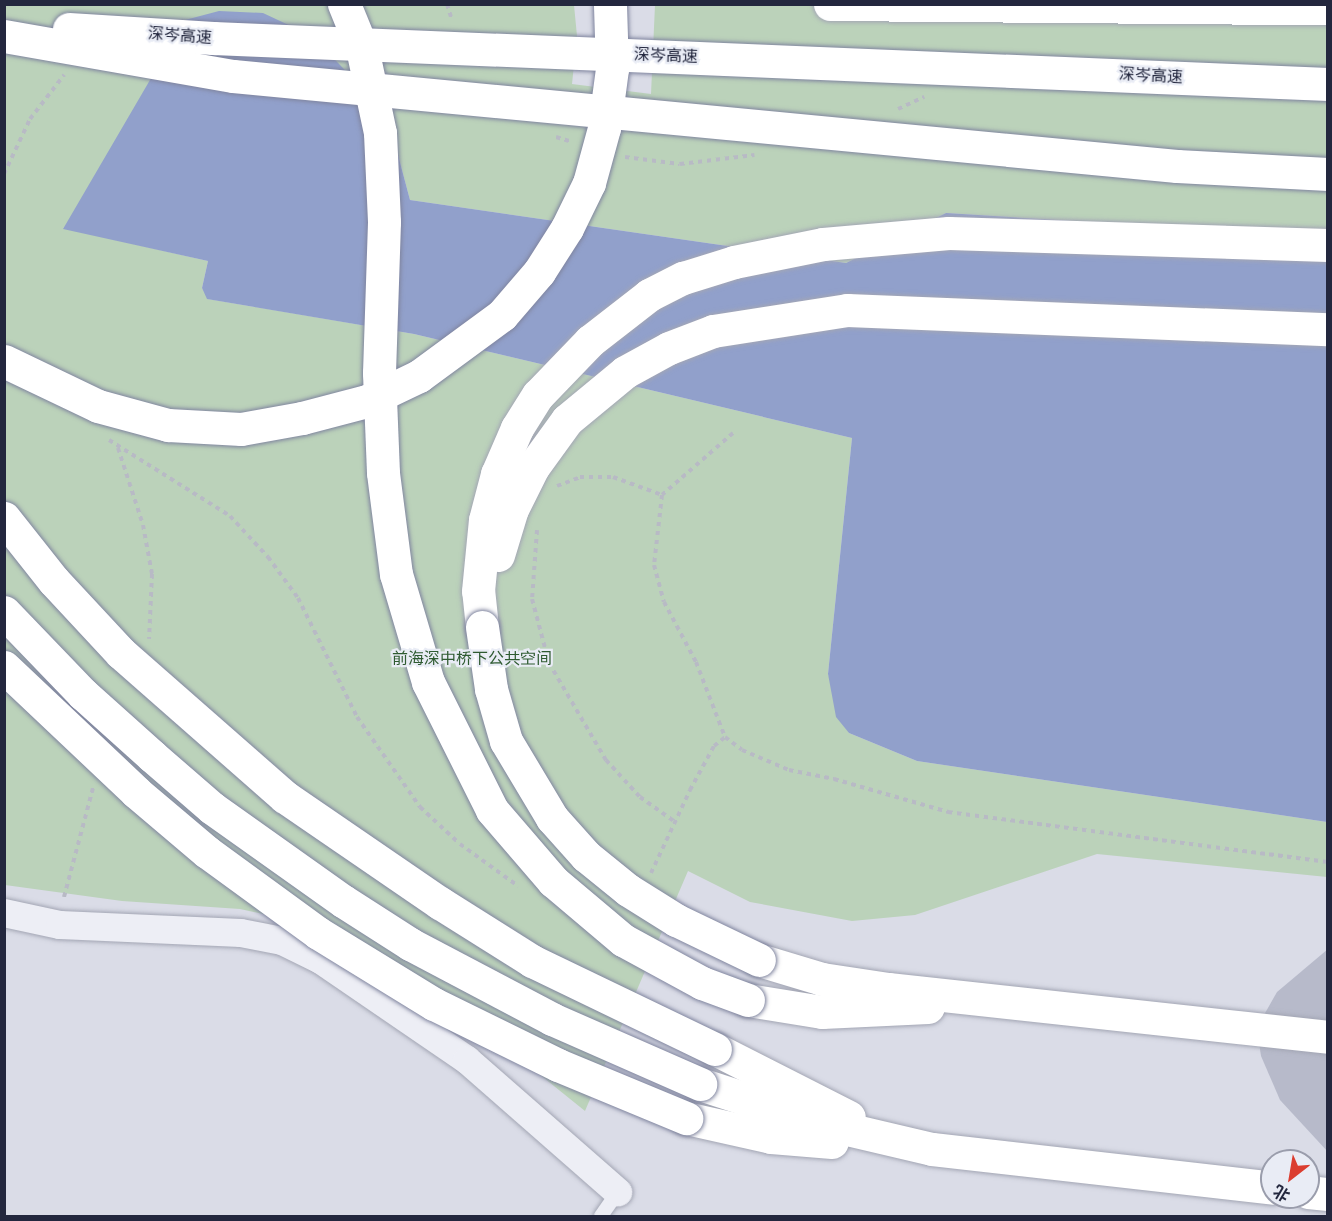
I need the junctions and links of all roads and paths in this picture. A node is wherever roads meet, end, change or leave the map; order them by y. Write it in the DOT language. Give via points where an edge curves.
graph roads {
  1 [pos="344,4"];
  2 [pos="610,4"];
  3 [pos="830,4"];
  4 [pos="1328,8"];
  5 [pos="4,25"];
  6 [pos="4,36"];
  7 [pos="67,72"];
  8 [pos="1328,84"];
  9 [pos="4,174"];
  10 [pos="1328,174"];
  11 [pos="1328,245"];
  12 [pos="1328,329"];
  13 [pos="4,361"];
  14 [pos="733,433"];
  15 [pos="102,434"];
  16 [pos="552,492"];
  17 [pos="662,495"];
  18 [pos="4,518"];
  19 [pos="539,520"];
  20 [pos="4,612"];
  21 [pos="482,627"];
  22 [pos="4,667"];
  23 [pos="675,822"];
  24 [pos="1328,862"];
  25 [pos="526,891"];
  26 [pos="4,914"];
  27 [pos="981,1001"];
  28 [pos="1328,1037"];
  29 [pos="932,1149"];
  30 [pos="1260,1187"];
  31 [pos="618,1192"];
  32 [pos="601,1216"];
  1 -- 27 [label="highway, bridge" via="362,48 380,133 384,222 379,373 383,473 396,574 428,682 452,737 492,810 553,881 587,913 642,952 702,983 748,999 822,1012 889,1012"];
  2 -- 13 [label="highway, bridge" via="612,69 604,128 589,183 567,228 539,272 502,315 419,376 367,401 241,429 168,425 98,406"];
  3 -- 4 [label="highway"];
  5 -- 8 [label="highway, 深岑高速, bridge" via="225,39"];
  6 -- 10 [label="highway, bridge" via="233,76 1177,166"];
  7 -- 9 [label="path" via="30,119"];
  11 -- 21 [label="highway" via="949,232 823,244 734,262 683,278 649,295 590,341 538,395 517,428 497,474 485,520 478,591"];
  12 -- 21 [label="highway" via="847,310 713,331 669,348 625,372 567,420 533,467 512,509"];
  14 -- 17 [label="path"];
  15 -- 25 [label="path" via="118,448 189,487 230,516 268,557 298,598 357,717 420,807 460,844"];
  16 -- 17 [label="path" via="558,484 580,477 612,477"];
  17 -- 24 [label="path" via="654,565 664,603 696,662 725,737 742,750 789,770 948,812"];
  18 -- 29 [label="highway, bridge" via="54,581 121,653 193,720 285,797 440,903 532,961 881,1132"];
  19 -- 23 [label="path" via="532,599 549,663 606,760 640,797"];
  20 -- 29 [label="highway, bridge" via="83,694 186,786 343,901 410,944 541,1014 700,1084 817,1122"];
  21 -- 27 [label="highway, bridge" via="491,689 506,741 552,818 586,856 628,890 676,921 759,960 822,979"];
  22 -- 29 [label="highway, bridge" via="136,792 207,852 318,933 434,1004 558,1065 686,1118 771,1137"];
  26 -- 31 [label="street" via="60,925 241,933 282,941 321,960 467,1060"];
  27 -- 28 [label="highway"];
  29 -- 30 [label="highway"];
  31 -- 32 [label="lane"];
}
